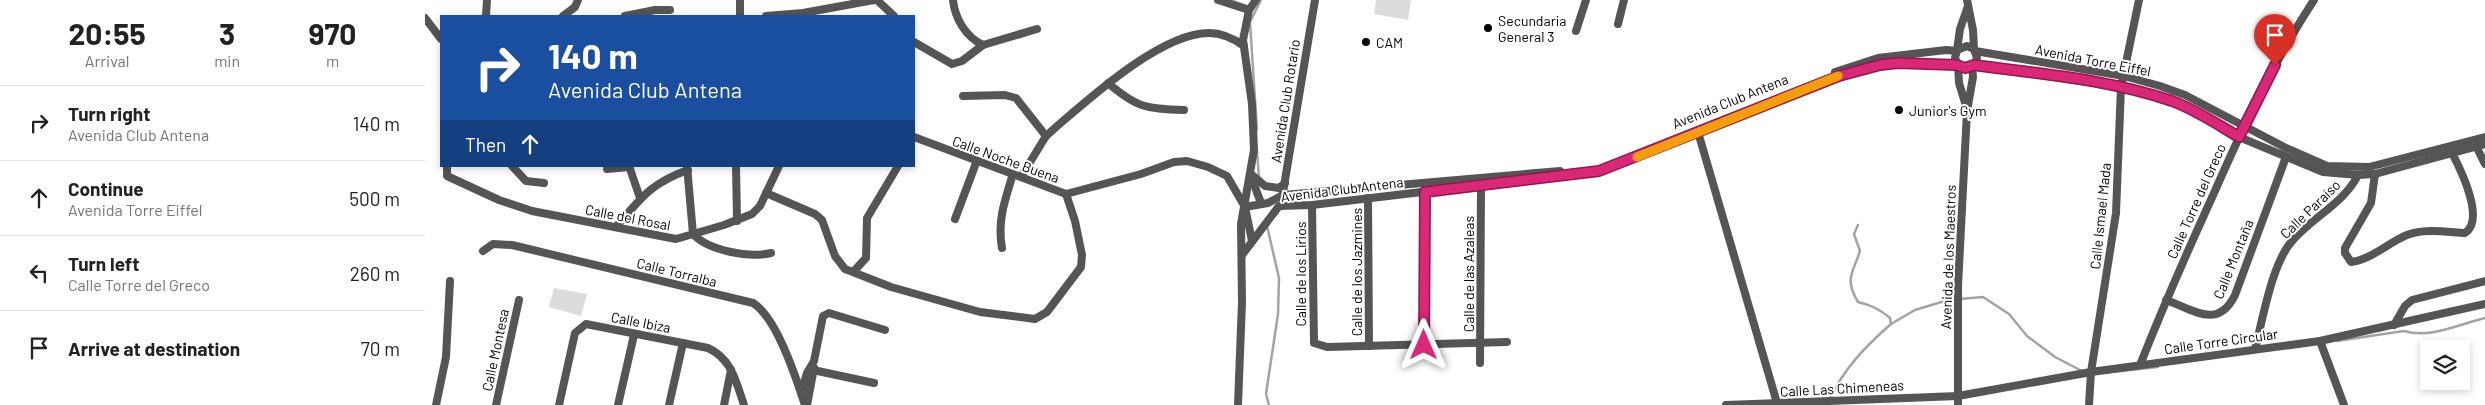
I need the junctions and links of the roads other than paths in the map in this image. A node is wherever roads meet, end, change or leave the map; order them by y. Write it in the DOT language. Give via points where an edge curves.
graph roads {
  1 [pos="487,0"];
  2 [pos="578,0"];
  3 [pos="740,0"];
  4 [pos="875,0"];
  5 [pos="953,0"];
  6 [pos="1218,0"];
  7 [pos="1256,0"];
  8 [pos="1315,0"];
  9 [pos="1586,0"];
  10 [pos="1624,0"];
  11 [pos="2139,0"];
  12 [pos="2314,0"];
  13 [pos="1968,3"];
  14 [pos="670,10"];
  15 [pos="1249,10"];
  16 [pos="486,15"];
  17 [pos="567,15"];
  18 [pos="630,15"];
  19 [pos="740,15"];
  20 [pos="775,15"];
  21 [pos="893,15"];
  22 [pos="425,18"];
  23 [pos="1618,24"];
  24 [pos="1037,29"];
  25 [pos="1576,31"];
  26 [pos="440,38"];
  27 [pos="915,43"];
  28 [pos="983,45"];
  29 [pos="1244,46"];
  30 [pos="1974,50"];
  31 [pos="1957,51"];
  32 [pos="1958,65"];
  33 [pos="1973,66"];
  34 [pos="2124,76"];
  35 [pos="1108,83"];
  36 [pos="2121,87"];
  37 [pos="963,96"];
  38 [pos="1184,110"];
  39 [pos="1967,111"];
  40 [pos="2244,126"];
  41 [pos="1699,132"];
  42 [pos="1046,136"];
  43 [pos="2239,137"];
  44 [pos="2485,137"];
  45 [pos="915,139"];
  46 [pos="2485,144"];
  47 [pos="2476,146"];
  48 [pos="2452,153"];
  49 [pos="2286,157"];
  50 [pos="976,163"];
  51 [pos="2485,164"];
  52 [pos="447,167"];
  53 [pos="513,167"];
  54 [pos="629,167"];
  55 [pos="736,167"];
  56 [pos="779,167"];
  57 [pos="897,167"];
  58 [pos="688,168"];
  59 [pos="607,169"];
  60 [pos="2375,174"];
  61 [pos="2359,175"];
  62 [pos="1017,176"];
  63 [pos="1254,177"];
  64 [pos="544,183"];
  65 [pos="1285,183"];
  66 [pos="1481,186"];
  67 [pos="1425,192"];
  68 [pos="766,194"];
  69 [pos="1066,194"];
  70 [pos="1283,195"];
  71 [pos="640,198"];
  72 [pos="1368,198"];
  73 [pos="1265,203"];
  74 [pos="1312,205"];
  75 [pos="1279,206"];
  76 [pos="1245,207"];
  77 [pos="955,219"];
  78 [pos="737,221"];
  79 [pos="616,227"];
  80 [pos="693,234"];
  81 [pos="1252,241"];
  82 [pos="1002,248"];
  83 [pos="483,251"];
  84 [pos="771,253"];
  85 [pos="1242,255"];
  86 [pos="854,271"];
  87 [pos="2485,280"];
  88 [pos="450,281"];
  89 [pos="519,300"];
  90 [pos="2165,300"];
  91 [pos="2485,304"];
  92 [pos="2394,325"];
  93 [pos="885,330"];
  94 [pos="634,334"];
  95 [pos="2320,341"];
  96 [pos="1507,342"];
  97 [pos="683,343"];
  98 [pos="1480,343"];
  99 [pos="1424,345"];
  100 [pos="1369,346"];
  101 [pos="2255,349"];
  102 [pos="814,361"];
  103 [pos="1480,363"];
  104 [pos="2140,365"];
  105 [pos="731,370"];
  106 [pos="813,370"];
  107 [pos="2091,372"];
  108 [pos="874,383"];
  109 [pos="801,393"];
  110 [pos="1958,396"];
  111 [pos="1777,403"];
  112 [pos="436,405"];
  113 [pos="496,405"];
  114 [pos="559,405"];
  115 [pos="618,405"];
  116 [pos="669,405"];
  117 [pos="724,405"];
  118 [pos="744,405"];
  119 [pos="806,405"];
  120 [pos="1238,405"];
  121 [pos="1726,405"];
  122 [pos="1958,405"];
  123 [pos="2089,405"];
  124 [pos="2344,405"];
  1 -- 16 [label="street"];
  2 -- 17 [label="street"];
  3 -- 19 [label="street"];
  4 -- 20 [label="street"];
  4 -- 21 [label="street"];
  5 -- 28 [label="street" via="956,17"];
  6 -- 15 [label="street"];
  7 -- 15 [label="street"];
  8 -- 65 [label="street, Avenida Club Rotario"];
  9 -- 25 [label="street"];
  10 -- 23 [label="street"];
  11 -- 34 [label="street, Calle Ismael Mada"];
  12 -- 40 [label="street, Calle Torre del Greco" via="2291,35"];
  13 -- 30 [label="street"];
  13 -- 31 [label="street"];
  14 -- 18 [label="street"];
  15 -- 29 [label="street"];
  22 -- 26 [label="street"];
  24 -- 28 [label="street"];
  27 -- 28 [label="street" via="952,64"];
  29 -- 35 [label="street" via="1223,35 1193,36 1142,60"];
  29 -- 63 [label="street" via="1254,126"];
  30 -- 31 [label="street" via="1963,46"];
  30 -- 33 [label="street" via="1977,58"];
  30 -- 34 [label="street, Avenida Torre Eiffel"];
  31 -- 32 [label="street"];
  31 -- 70 [label="street, Avenida Club Antena" via="1888,57 1854,65 1599,167"];
  32 -- 33 [label="street" via="1965,68"];
  32 -- 39 [label="street, Avenida de los Maestros"];
  32 -- 41 [label="street, Avenida Club Antena" via="1898,63 1863,69"];
  33 -- 36 [label="street, Avenida Torre Eiffel"];
  33 -- 39 [label="street, Avenida de los Maestros"];
  34 -- 36 [label="street, Calle Ismael Mada"];
  34 -- 40 [label="street, Avenida Torre Eiffel" via="2185,95"];
  35 -- 38 [label="street" via="1136,104 1147,108"];
  35 -- 42 [label="street"];
  36 -- 43 [label="street, Avenida Torre Eiffel" via="2172,101"];
  36 -- 107 [label="street, Calle Ismael Mada" via="2115,212"];
  37 -- 42 [label="street" via="1005,95 1016,98"];
  39 -- 110 [label="street, Avenida de los Maestros" via="1958,286"];
  40 -- 43 [label="street, Calle Torre del Greco"];
  40 -- 44 [label="street, Avenida Torre Eiffel" via="2327,166 2351,168 2402,160"];
  41 -- 66 [label="street, Avenida Club Antena" via="1599,171"];
  41 -- 111 [label="street"];
  42 -- 62 [label="street"];
  43 -- 49 [label="street, Avenida Torre Eiffel"];
  43 -- 90 [label="street, Calle Torre del Greco"];
  45 -- 50 [label="street, Calle Noche Buena"];
  46 -- 47 [label="street, Avenida Torre Eiffel"];
  47 -- 48 [label="street, Avenida Torre Eiffel"];
  47 -- 51 [label="street"];
  48 -- 60 [label="street, Avenida Torre Eiffel"];
  48 -- 60 [label="street" via="2478,208 2479,218 2471,231 2408,234 2351,262 2345,248 2371,203"];
  49 -- 61 [label="street, Avenida Torre Eiffel" via="2323,172"];
  49 -- 90 [label="street, Calle Montaña" via="2235,294 2225,311 2207,315"];
  50 -- 62 [label="street, Calle Noche Buena"];
  50 -- 77 [label="street"];
  52 -- 79 [label="street, Calle del Rosal" via="447,176 499,200"];
  53 -- 64 [label="street" via="526,181"];
  54 -- 59 [label="street"];
  54 -- 71 [label="street"];
  55 -- 78 [label="street"];
  56 -- 68 [label="street, Calle del Rosal"];
  57 -- 86 [label="street" via="867,218 866,258"];
  58 -- 71 [label="street" via="665,178"];
  58 -- 80 [label="street"];
  60 -- 61 [label="street, Avenida Torre Eiffel"];
  61 -- 101 [label="street, Calle Paraíso" via="2340,199 2291,241 2284,252"];
  62 -- 69 [label="street, Calle Noche Buena"];
  62 -- 82 [label="street" via="1001,214 999,232"];
  63 -- 65 [label="street" via="1274,188"];
  63 -- 73 [label="street" via="1255,187"];
  63 -- 76 [label="street"];
  65 -- 70 [label="street, Avenida Club Rotario"];
  66 -- 67 [label="street, Avenida Club Antena"];
  66 -- 98 [label="street, Calle de las Azaleas"];
  67 -- 72 [label="street, Avenida Club Antena"];
  67 -- 99 [label="street"];
  68 -- 78 [label="street, Calle del Rosal" via="752,214"];
  68 -- 86 [label="street" via="822,220 840,264"];
  69 -- 76 [label="street, Calle Noche Buena" via="1181,160 1223,173"];
  69 -- 86 [label="street" via="1082,260 1077,273 1047,312 1035,319 980,312 891,287"];
  70 -- 73 [label="street, Avenida Club Antena"];
  70 -- 75 [label="street, Avenida Club Rotario"];
  71 -- 79 [label="street"];
  72 -- 74 [label="street, Avenida Club Antena"];
  72 -- 100 [label="street, Calle de los Jazmines"];
  73 -- 75 [label="street"];
  73 -- 76 [label="street, Avenida Club Antena"];
  74 -- 75 [label="street, Avenida Club Antena"];
  74 -- 100 [label="street, Calle de los Lirios" via="1314,343 1327,347"];
  75 -- 81 [label="street, Avenida Club Antena"];
  76 -- 81 [label="street"];
  76 -- 85 [label="street" via="1241,224"];
  78 -- 80 [label="street, Calle del Rosal"];
  79 -- 80 [label="street, Calle del Rosal" via="671,238"];
  80 -- 84 [label="street" via="702,242 721,248 749,254"];
  81 -- 85 [label="street, Avenida Club Antena"];
  83 -- 109 [label="street, Calle Torralba" via="493,244 512,245 753,303 761,308 773,325"];
  85 -- 120 [label="street"];
  87 -- 92 [label="street" via="2412,300"];
  88 -- 112 [label="street" via="446,357"];
  89 -- 113 [label="street, Calle Montesa"];
  90 -- 104 [label="street, Calle Torre del Greco"];
  91 -- 92 [label="street, Calle Torre Circular"];
  92 -- 95 [label="street, Calle Torre Circular"];
  93 -- 102 [label="street" via="825,314"];
  94 -- 97 [label="street, Calle Ibiza"];
  94 -- 114 [label="street, Calle Ibiza" via="587,324 577,330"];
  94 -- 115 [label="street"];
  95 -- 101 [label="street, Calle Torre Circular"];
  95 -- 124 [label="street"];
  96 -- 98 [label="street"];
  97 -- 105 [label="street, Calle Ibiza" via="719,353"];
  97 -- 116 [label="street"];
  98 -- 99 [label="street"];
  98 -- 103 [label="street, Calle de las Azaleas"];
  99 -- 100 [label="street"];
  101 -- 104 [label="street, Calle Torre Circular"];
  102 -- 106 [label="street"];
  102 -- 109 [label="street"];
  104 -- 107 [label="street, Calle Torre Circular"];
  105 -- 117 [label="street"];
  105 -- 118 [label="street, Calle Ibiza"];
  106 -- 108 [label="street"];
  106 -- 119 [label="street"];
  107 -- 110 [label="street, Calle Torre Circular"];
  107 -- 123 [label="street, Calle Ismael Mada"];
  109 -- 119 [label="street, Calle Torralba"];
  110 -- 111 [label="street, Calle Las Chimeneas"];
  110 -- 122 [label="street, Avenida de los Maestros"];
  111 -- 121 [label="street, Calle Las Chimeneas"];
}
